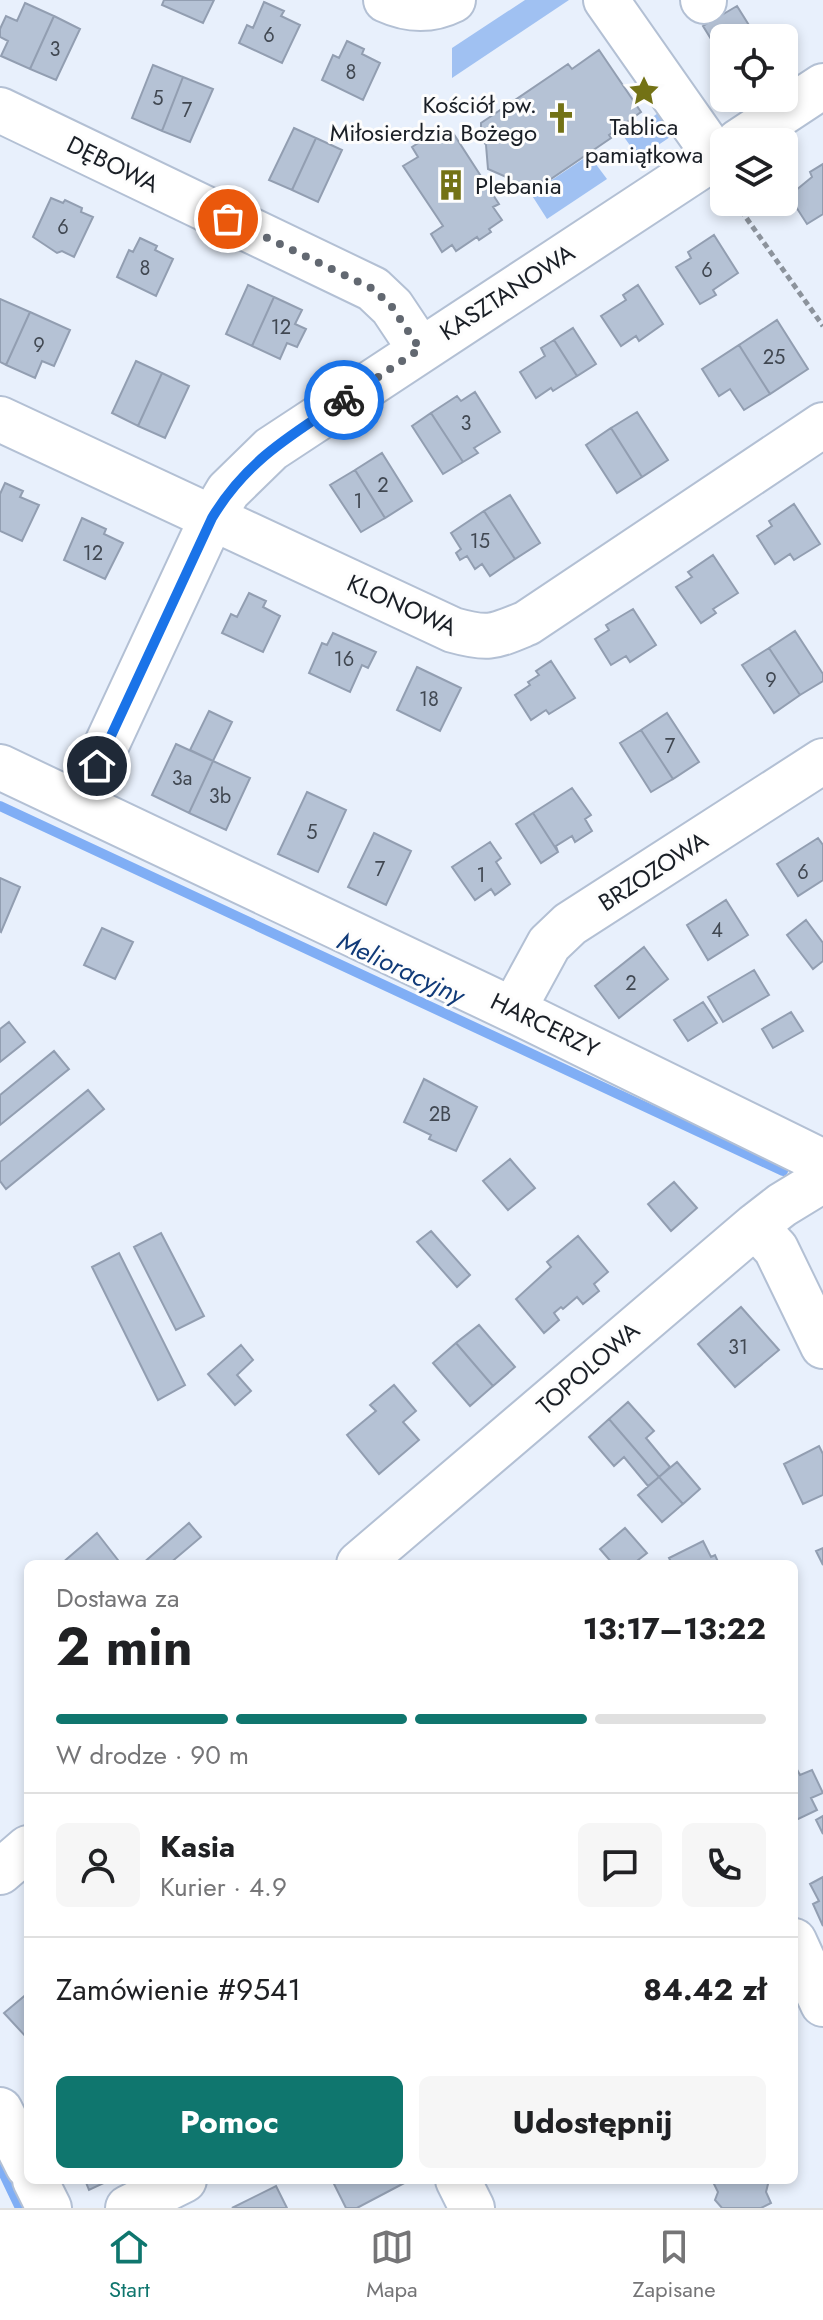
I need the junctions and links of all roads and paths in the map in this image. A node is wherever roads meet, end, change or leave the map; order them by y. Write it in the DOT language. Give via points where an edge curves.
graph roads {
  1 [pos="386,0"];
  2 [pos="453,0"];
  3 [pos="606,0"];
  4 [pos="823,86"];
  5 [pos="0,110"];
  6 [pos="759,128"];
  7 [pos="710,130"];
  8 [pos="710,160"];
  9 [pos="745,216"];
  10 [pos="823,326"];
  11 [pos="420,349"];
  12 [pos="0,419"];
  13 [pos="823,425"];
  14 [pos="212,518"];
  15 [pos="823,761"];
  16 [pos="0,767"];
  17 [pos="79,804"];
  18 [pos="513,1010"];
  19 [pos="820,1187"];
  20 [pos="755,1226"];
  21 [pos="823,1346"];
  22 [pos="364,1560"];
  23 [pos="24,1851"];
  24 [pos="0,1872"];
  25 [pos="798,1950"];
  26 [pos="823,2004"];
  27 [pos="0,2110"];
  28 [pos="24,2158"];
  29 [pos="37,2184"];
  30 [pos="176,2184"];
  31 [pos="460,2184"];
  32 [pos="49,2208"];
  33 [pos="128,2208"];
  34 [pos="472,2208"];
  1 -- 2 [label="street" via="411,9"];
  3 -- 7 [label="street"];
  4 -- 6 [label="street, KASZTANOWA"];
  5 -- 11 [label="street, DĘBOWA" via="373,289"];
  8 -- 11 [label="street, KASZTANOWA"];
  9 -- 10 [label="path"];
  11 -- 14 [label="street, KASZTANOWA" via="271,449 228,491"];
  12 -- 14 [label="street, KLONOWA"];
  13 -- 14 [label="street, KLONOWA" via="527,623 496,636 453,630"];
  14 -- 17 [label="street, KASZTANOWA"];
  15 -- 18 [label="street, BRZOZOWA" via="570,924 549,944"];
  16 -- 17 [label="street, HARCERZY"];
  17 -- 18 [label="street, HARCERZY"];
  18 -- 19 [label="street, HARCERZY" via="815,1158"];
  19 -- 20 [label="street, TOPOLOWA"];
  20 -- 21 [label="street" via="776,1249"];
  20 -- 22 [label="street, TOPOLOWA"];
  23 -- 24 [label="street"];
  25 -- 26 [label="street"];
  27 -- 28 [label="street"];
  29 -- 32 [label="street"];
  30 -- 33 [label="street"];
  31 -- 34 [label="street"];
}
